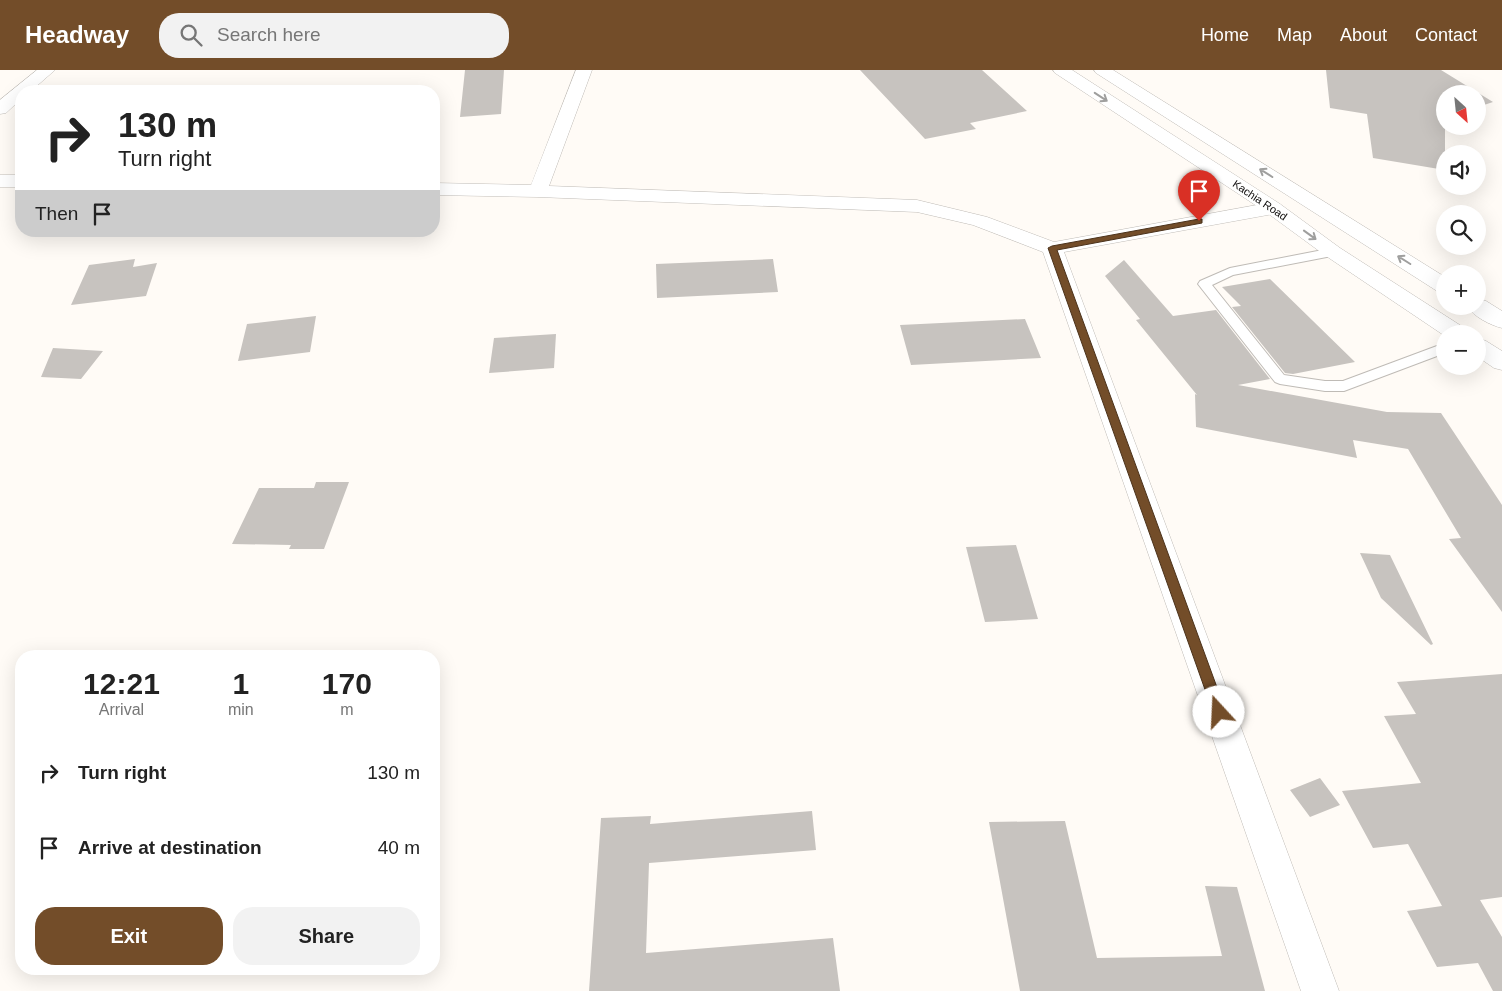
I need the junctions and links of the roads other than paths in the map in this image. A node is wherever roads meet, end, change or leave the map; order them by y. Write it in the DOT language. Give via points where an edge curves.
graph roads {
  1 [pos="47,70"];
  2 [pos="584,70"];
  3 [pos="1060,70"];
  4 [pos="1102,70"];
  5 [pos="28,85"];
  6 [pos="15,96"];
  7 [pos="0,109"];
  8 [pos="0,180"];
  9 [pos="15,181"];
  10 [pos="440,189"];
  11 [pos="538,191"];
  12 [pos="1273,208"];
  13 [pos="1052,248"];
  14 [pos="1333,252"];
  15 [pos="1436,280"];
  16 [pos="1486,311"];
  17 [pos="1502,321"];
  18 [pos="1444,325"];
  19 [pos="1436,351"];
  20 [pos="1486,351"];
  21 [pos="1502,362"];
  22 [pos="1320,991"];
  1 -- 5 [label="street"];
  2 -- 11 [label="street"];
  3 -- 12 [label="street, Kachia Road, one-way"];
  15 -- 4 [label="street, Kachia Road, one-way"];
  6 -- 7 [label="street"];
  8 -- 9 [label="street"];
  10 -- 11 [label="street"];
  11 -- 13 [label="street" via="917,206 980,221"];
  12 -- 13 [label="street"];
  12 -- 14 [label="street, Kachia Road, one-way"];
  13 -- 22 [label="street"];
  14 -- 18 [label="street, Kachia Road"];
  14 -- 19 [label="lane" via="1230,272 1204,284 1280,379 1344,386"];
  16 -- 17 [label="street"];
  20 -- 21 [label="street"];
}
